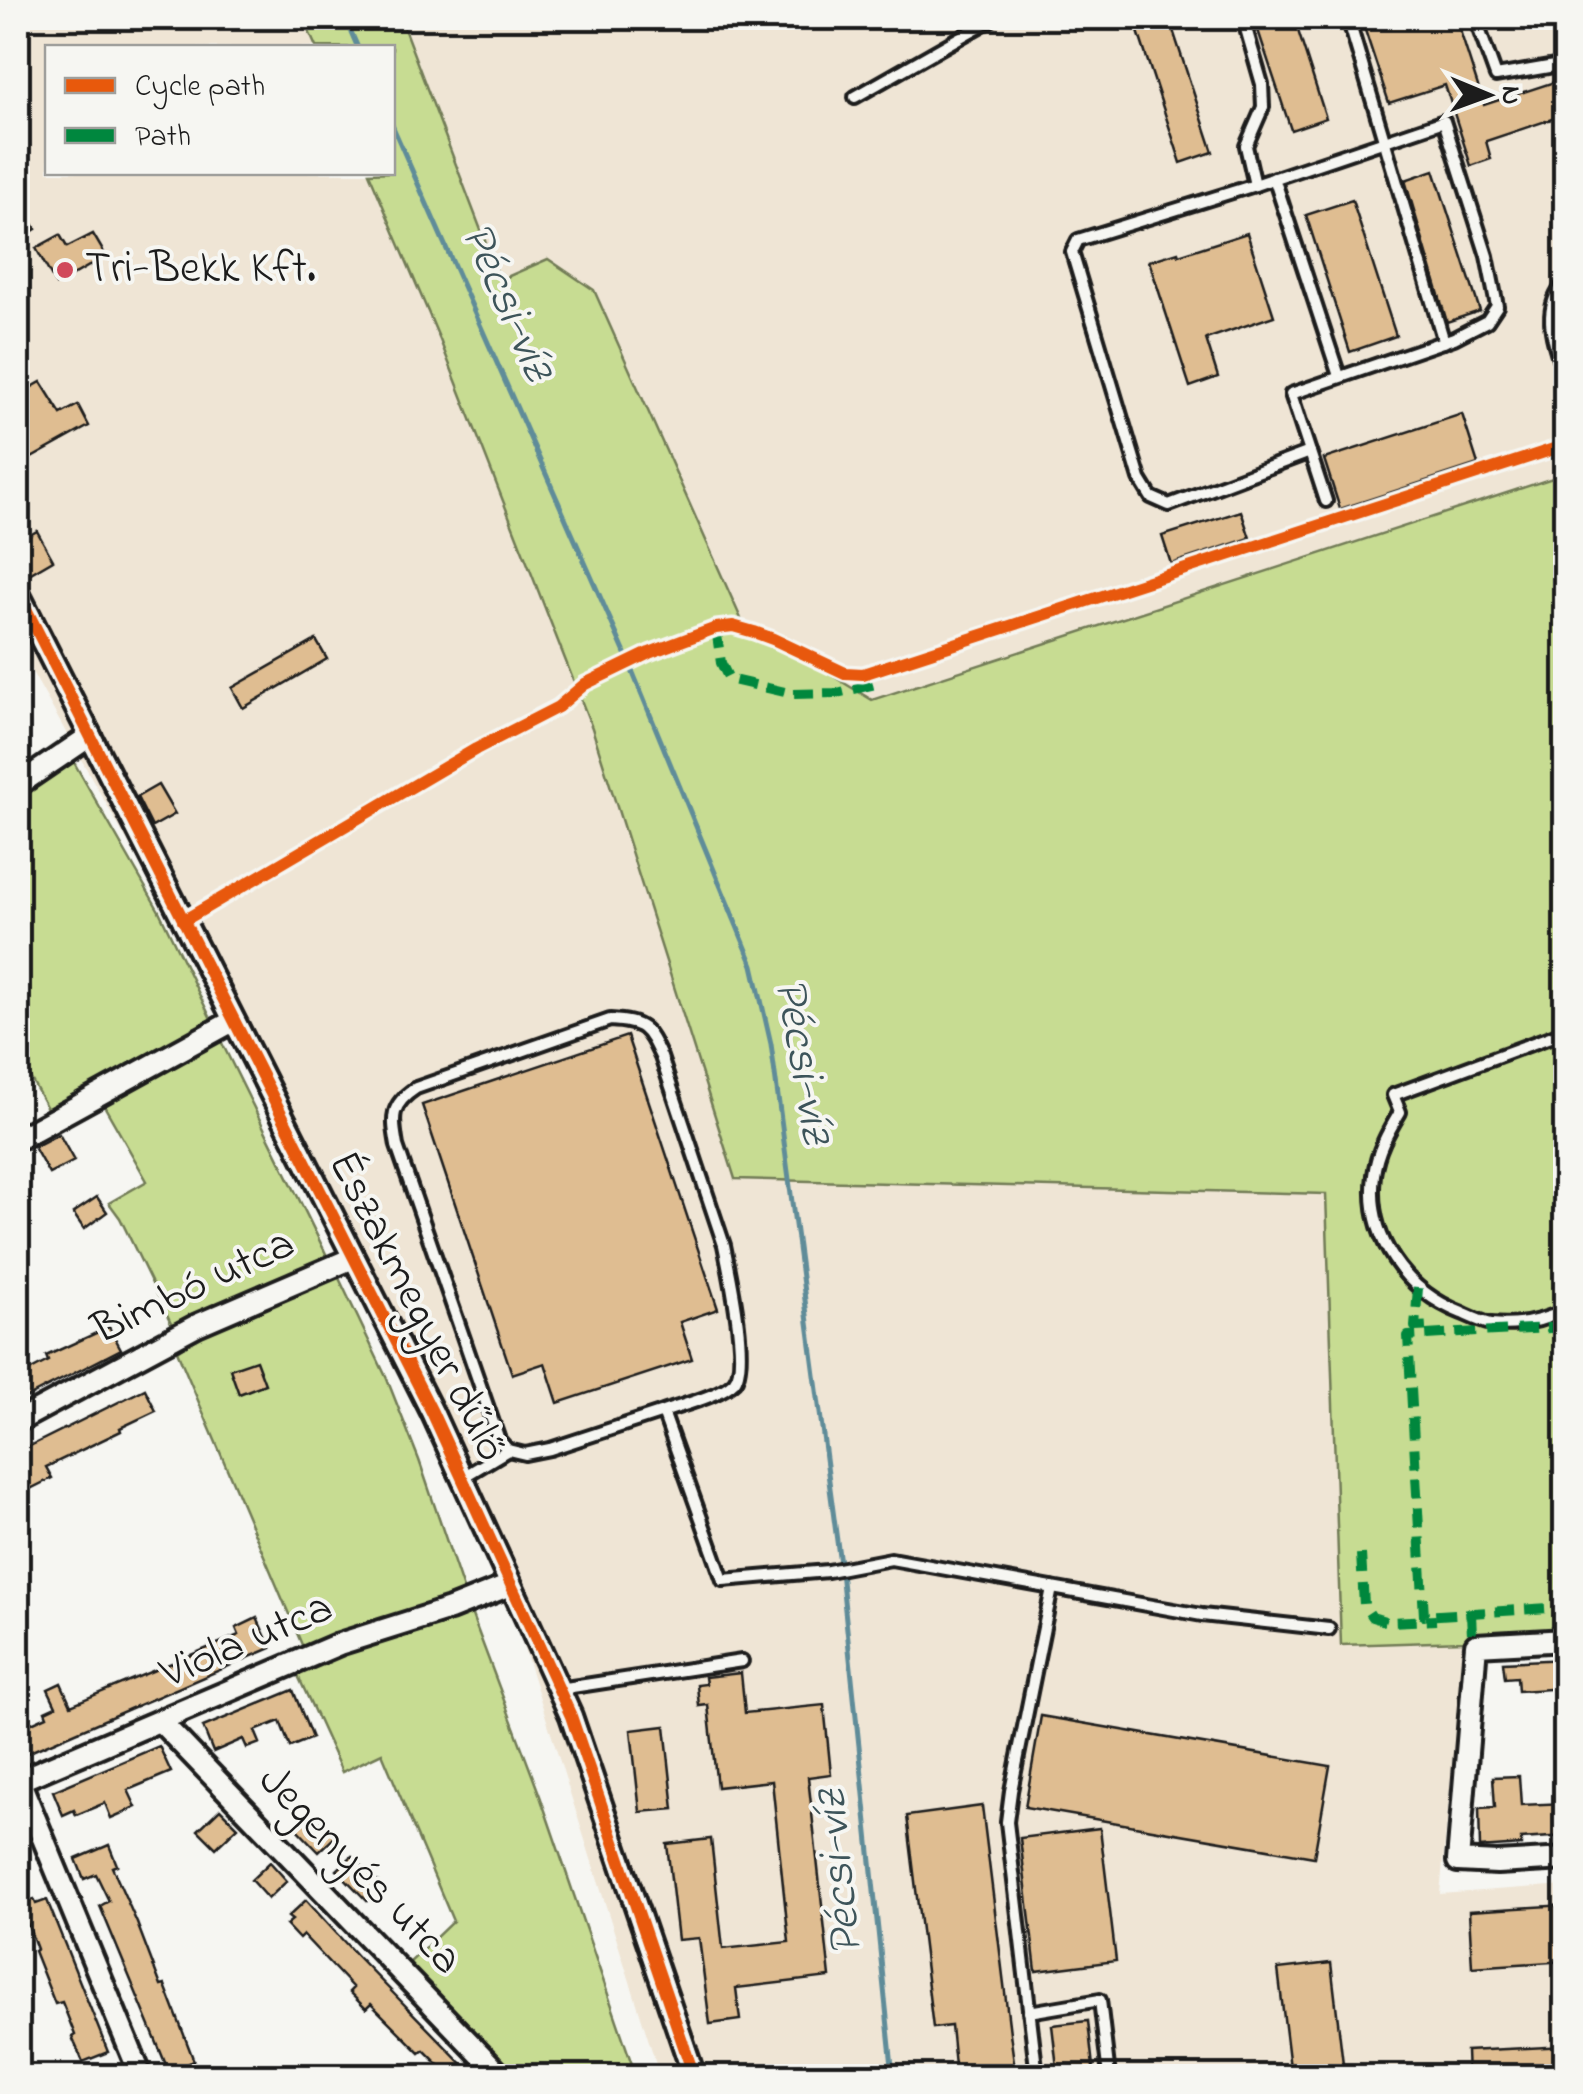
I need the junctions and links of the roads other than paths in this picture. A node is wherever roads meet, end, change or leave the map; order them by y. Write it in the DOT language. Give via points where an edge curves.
graph roads {
  1 [pos="994,18"];
  2 [pos="1243,18"];
  3 [pos="1348,18"];
  4 [pos="1475,18"];
  5 [pos="1566,64"];
  6 [pos="855,97"];
  7 [pos="1384,141"];
  8 [pos="1274,178"];
  9 [pos="1256,185"];
  10 [pos="1566,282"];
  11 [pos="1444,342"];
  12 [pos="1339,376"];
  13 [pos="1566,380"];
  14 [pos="1310,452"];
  15 [pos="1326,501"];
  16 [pos="18,593"];
  17 [pos="90,736"];
  18 [pos="18,785"];
  19 [pos="234,1021"];
  20 [pos="1566,1031"];
  21 [pos="18,1138"];
  22 [pos="353,1258"];
  23 [pos="1566,1310"];
  24 [pos="662,1412"];
  25 [pos="18,1420"];
  26 [pos="508,1450"];
  27 [pos="462,1477"];
  28 [pos="510,1585"];
  29 [pos="1052,1588"];
  30 [pos="1328,1629"];
  31 [pos="1566,1640"];
  32 [pos="742,1661"];
  33 [pos="558,1689"];
  34 [pos="160,1721"];
  35 [pos="18,1781"];
  36 [pos="1566,1859"];
  37 [pos="1029,2012"];
  38 [pos="141,2076"];
  39 [pos="501,2076"];
  40 [pos="694,2076"];
  41 [pos="1037,2076"];
  42 [pos="1109,2076"];
  1 -- 6 [label="lane"];
  2 -- 9 [label="lane" via="1262,84 1263,107 1246,146"];
  3 -- 7 [label="lane"];
  4 -- 5 [label="lane" via="1496,76"];
  7 -- 8 [label="lane"];
  7 -- 11 [label="lane"];
  7 -- 11 [label="lane" via="1444,121 1487,256 1497,306 1486,320"];
  8 -- 9 [label="lane"];
  8 -- 12 [label="lane"];
  9 -- 14 [label="lane" via="1078,240 1072,252 1151,497 1169,505"];
  10 -- 13 [label="lane" via="1550,311"];
  11 -- 12 [label="lane"];
  12 -- 14 [label="lane" via="1291,394"];
  14 -- 15 [label="lane"];
  16 -- 17 [label="street, Északmegyer dűlő"];
  17 -- 18 [label="street"];
  17 -- 19 [label="street, Északmegyer dűlő"];
  19 -- 21 [label="street"];
  19 -- 22 [label="street, Északmegyer dűlő"];
  20 -- 23 [label="lane" via="1393,1096 1400,1112 1381,1148 1373,1186 1382,1238 1418,1288 1489,1324 1526,1323"];
  22 -- 25 [label="street, Bimbó utca" via="198,1325"];
  22 -- 27 [label="street, Északmegyer dűlő"];
  24 -- 26 [label="lane" via="550,1449"];
  24 -- 26 [label="lane" via="738,1379 738,1331 724,1245 661,1058 650,1032 610,1020 416,1088 399,1099 392,1120 494,1426"];
  24 -- 29 [label="lane" via="723,1580 891,1559"];
  26 -- 27 [label="lane"];
  27 -- 28 [label="street, Északmegyer dűlő"];
  28 -- 33 [label="street, Északmegyer dűlő"];
  28 -- 34 [label="street, Viola utca" via="339,1644"];
  29 -- 30 [label="lane"];
  29 -- 37 [label="lane" via="1008,1822"];
  31 -- 36 [label="street" via="1476,1645 1458,1861"];
  32 -- 33 [label="lane"];
  33 -- 40 [label="street, Északmegyer dűlő"];
  34 -- 35 [label="street, Viola utca"];
  34 -- 39 [label="street, Jegenyés utca"];
  35 -- 38 [label="street"];
  37 -- 41 [label="lane"];
  37 -- 42 [label="lane" via="1100,2000"];
}
